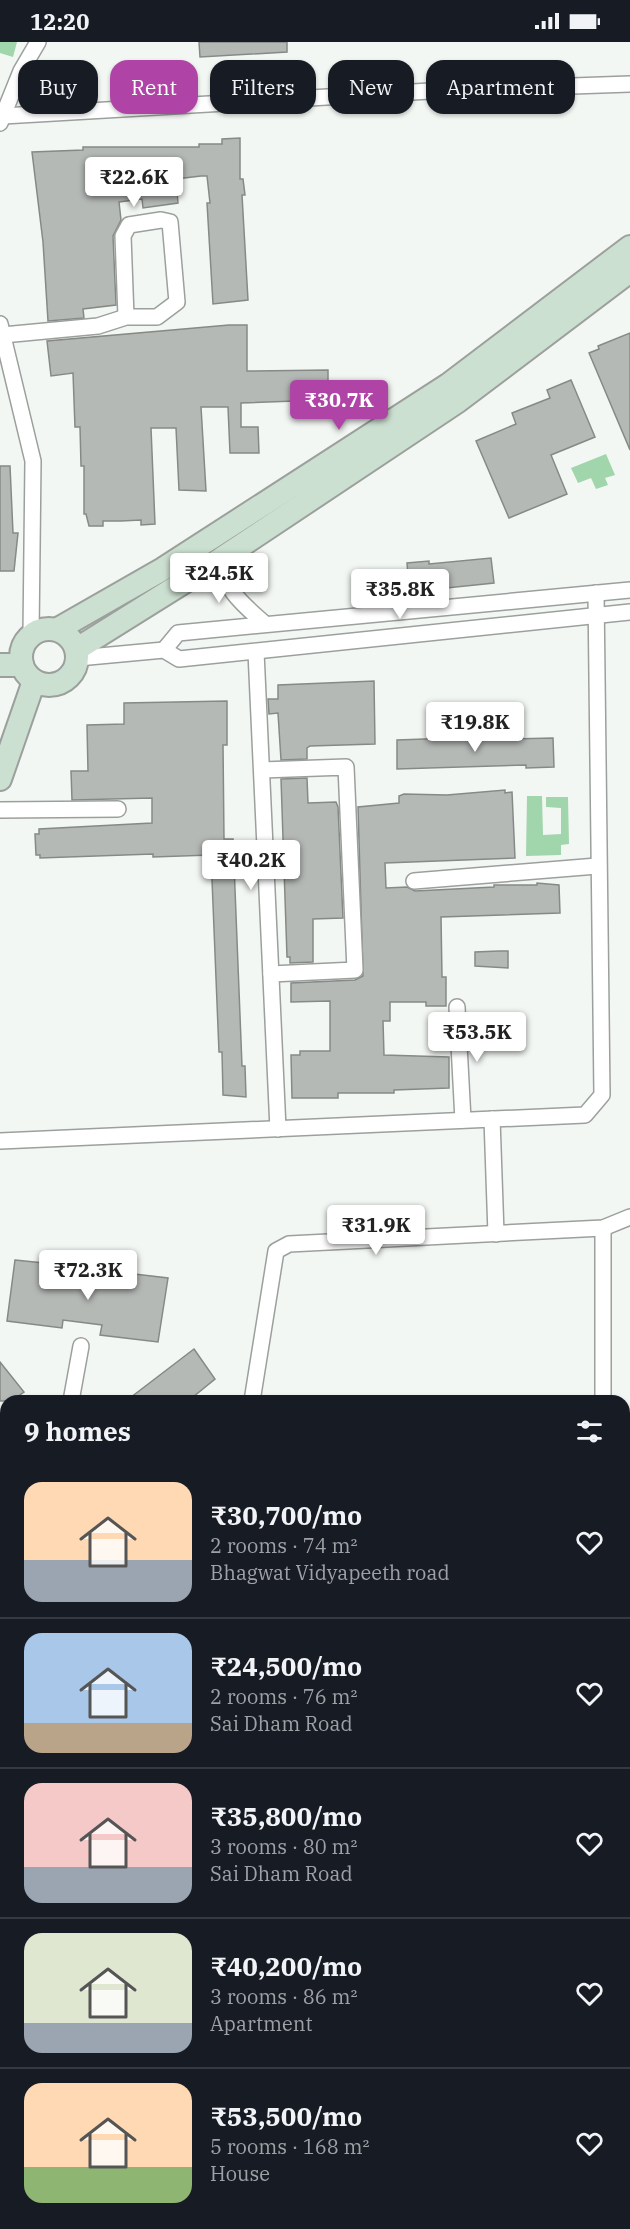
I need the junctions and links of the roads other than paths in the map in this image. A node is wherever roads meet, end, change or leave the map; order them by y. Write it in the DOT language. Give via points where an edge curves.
graph roads {
  1 [pos="38,42"];
  2 [pos="630,84"];
  3 [pos="2,120"];
  4 [pos="630,247"];
  5 [pos="630,271"];
  6 [pos="126,317"];
  7 [pos="1,329"];
  8 [pos="221,559"];
  9 [pos="630,590"];
  10 [pos="596,593"];
  11 [pos="630,612"];
  12 [pos="594,616"];
  13 [pos="265,624"];
  14 [pos="58,629"];
  15 [pos="164,650"];
  16 [pos="256,652"];
  17 [pos="77,653"];
  18 [pos="18,657"];
  19 [pos="5,746"];
  20 [pos="262,770"];
  21 [pos="0,779"];
  22 [pos="118,809"];
  23 [pos="0,810"];
  24 [pos="597,866"];
  25 [pos="414,880"];
  26 [pos="271,974"];
  27 [pos="457,1007"];
  28 [pos="492,1119"];
  29 [pos="463,1120"];
  30 [pos="278,1129"];
  31 [pos="0,1141"];
  32 [pos="630,1217"];
  33 [pos="603,1228"];
  34 [pos="496,1234"];
  35 [pos="81,1346"];
  36 [pos="72,1395"];
  37 [pos="253,1395"];
  38 [pos="603,1395"];
  1 -- 3 [label="street" via="21,71"];
  2 -- 3 [label="street" via="430,91"];
  4 -- 14 [label="street" via="448,385 163,569"];
  5 -- 8 [label="street" via="458,401"];
  6 -- 6 [label="street" via="157,317 177,302 170,222 129,225 123,236"];
  6 -- 7 [label="street" via="98,326"];
  7 -- 18 [label="street" via="33,460"];
  8 -- 13 [label="street" via="222,574 232,595"];
  8 -- 17 [label="street"];
  9 -- 10 [label="street"];
  10 -- 12 [label="street"];
  10 -- 13 [label="street"];
  11 -- 12 [label="street"];
  12 -- 16 [label="street"];
  12 -- 24 [label="street"];
  13 -- 15 [label="street" via="178,633"];
  14 -- 17 [label="street" via="72,640"];
  14 -- 18 [label="street" via="49,628"];
  15 -- 16 [label="street" via="179,659"];
  15 -- 17 [label="street"];
  16 -- 20 [label="street"];
  17 -- 18 [label="street" via="70,676 62,682 43,685"];
  18 -- 19 [label="street"];
  19 -- 21 [label="street"];
  20 -- 26 [label="street"];
  20 -- 26 [label="street" via="346,767 355,970"];
  22 -- 23 [label="street"];
  24 -- 25 [label="street"];
  24 -- 28 [label="street" via="603,1095 585,1115"];
  26 -- 30 [label="street"];
  27 -- 29 [label="street"];
  28 -- 29 [label="street"];
  28 -- 34 [label="street"];
  29 -- 30 [label="street"];
  30 -- 31 [label="street"];
  32 -- 33 [label="street"];
  33 -- 34 [label="street"];
  33 -- 38 [label="street"];
  34 -- 37 [label="street" via="289,1244 276,1251"];
  35 -- 36 [label="street"];
}
